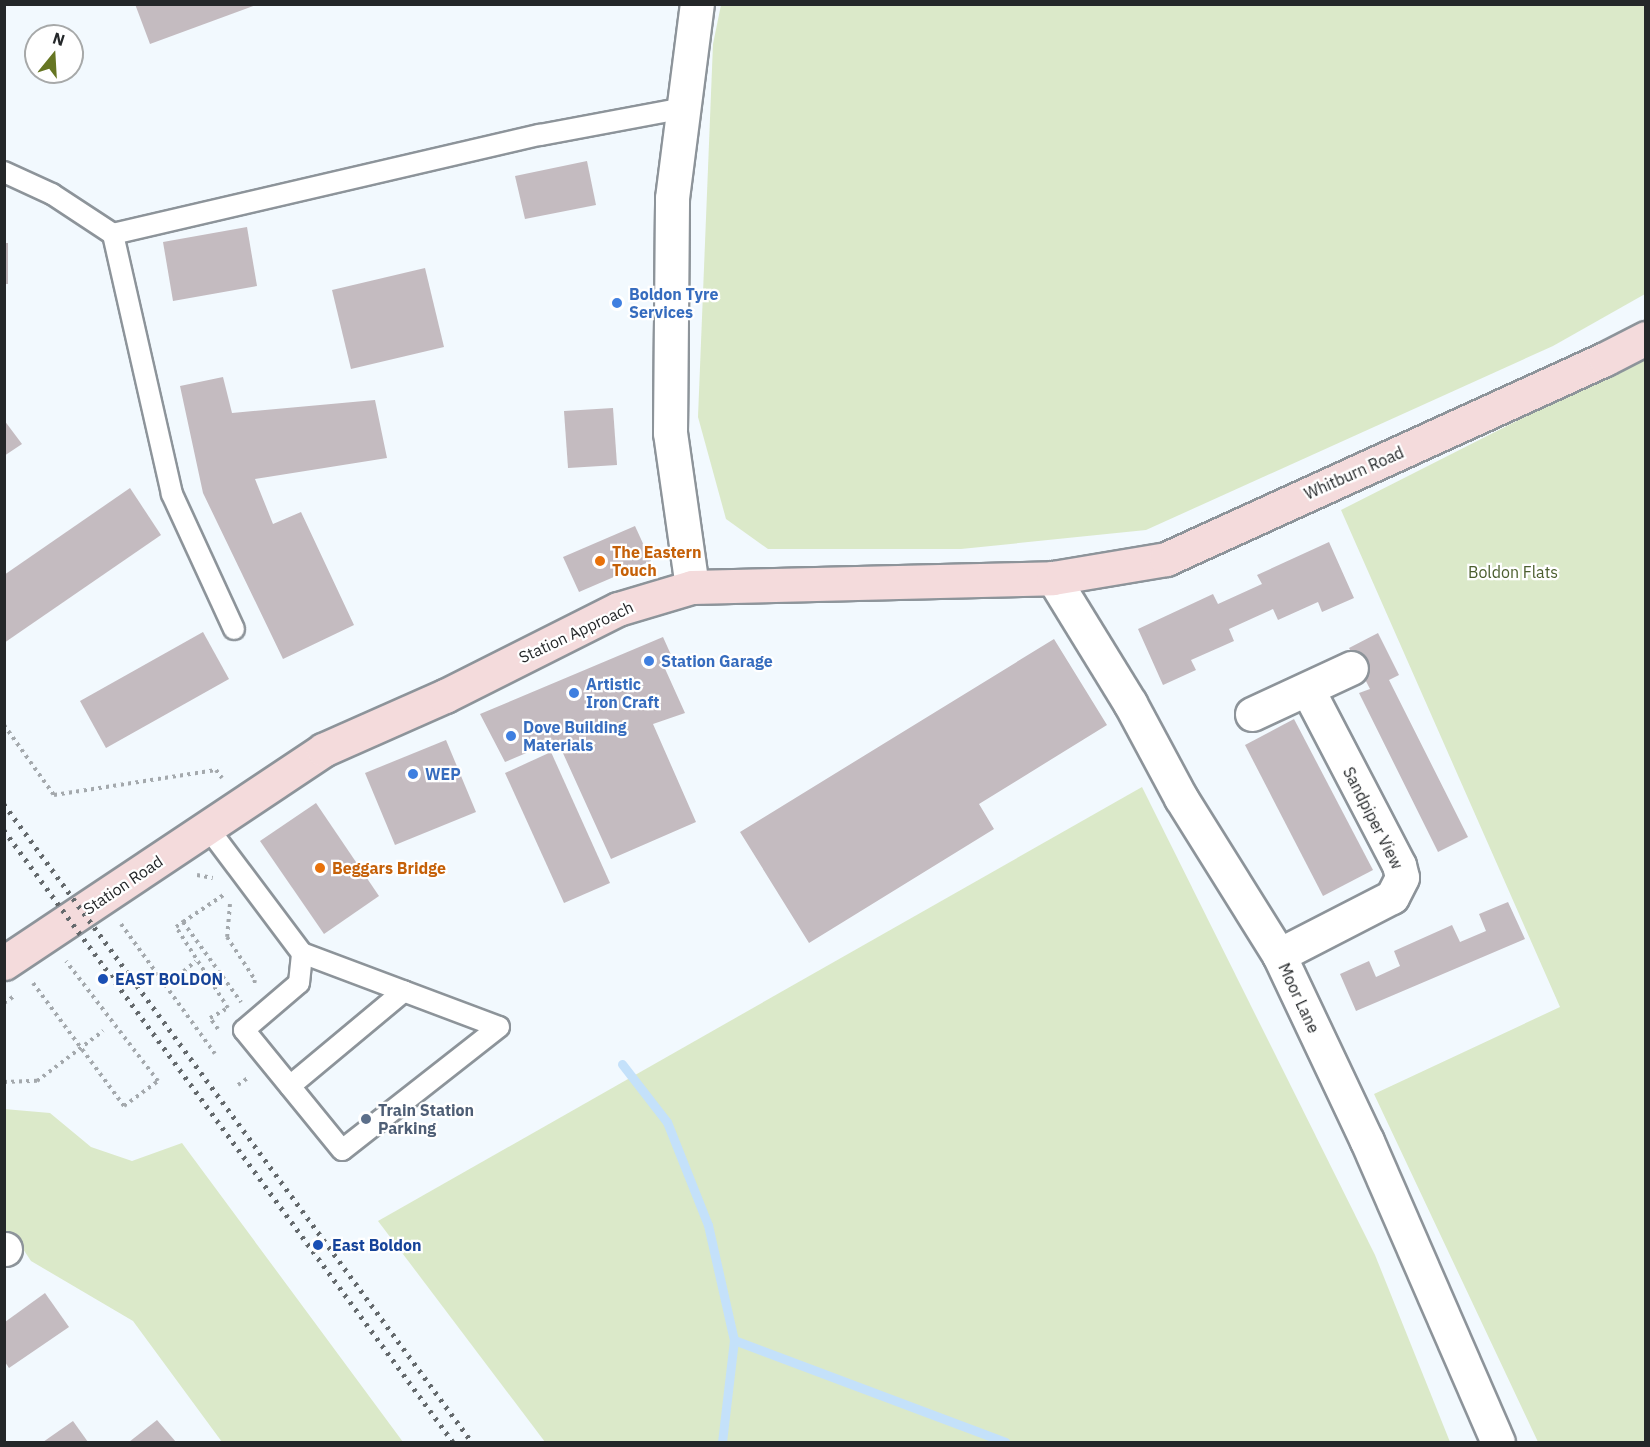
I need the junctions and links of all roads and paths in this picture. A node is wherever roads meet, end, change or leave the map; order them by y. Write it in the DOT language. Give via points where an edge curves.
graph roads {
  1 [pos="697,4"];
  2 [pos="684,108"];
  3 [pos="4,172"];
  4 [pos="113,234"];
  5 [pos="1646,338"];
  6 [pos="1053,578"];
  7 [pos="692,587"];
  8 [pos="234,629"];
  9 [pos="1351,668"];
  10 [pos="1308,690"];
  11 [pos="1252,714"];
  12 [pos="4,725"];
  13 [pos="242,806"];
  14 [pos="208,828"];
  15 [pos="188,880"];
  16 [pos="225,894"];
  17 [pos="129,915"];
  18 [pos="183,922"];
  19 [pos="71,953"];
  20 [pos="302,953"];
  21 [pos="1279,955"];
  22 [pos="64,958"];
  23 [pos="196,961"];
  24 [pos="4,963"];
  25 [pos="56,964"];
  26 [pos="40,976"];
  27 [pos="178,976"];
  28 [pos="32,982"];
  29 [pos="404,991"];
  30 [pos="4,1003"];
  31 [pos="243,1005"];
  32 [pos="228,1008"];
  33 [pos="210,1018"];
  34 [pos="103,1030"];
  35 [pos="80,1047"];
  36 [pos="215,1054"];
  37 [pos="4,1082"];
  38 [pos="290,1086"];
  39 [pos="1498,1443"];
  1 -- 2 [label="street"];
  2 -- 4 [label="lane" via="540,135"];
  2 -- 7 [label="street" via="672,198 670,433"];
  3 -- 4 [label="lane" via="52,194"];
  4 -- 8 [label="lane" via="172,494"];
  5 -- 6 [label="main road, Whitburn Road" via="1166,560"];
  6 -- 7 [label="main road, Station Approach"];
  6 -- 21 [label="street, Moor Lane" via="1130,703 1181,798"];
  7 -- 13 [label="main road, Station Approach" via="618,609 445,696 323,750"];
  9 -- 10 [label="street"];
  10 -- 11 [label="street"];
  10 -- 21 [label="street, Sandpiper View" via="1402,877 1392,897"];
  12 -- 13 [label="path" via="54,795 216,770"];
  13 -- 14 [label="main road, Station Road"];
  14 -- 20 [label="lane"];
  14 -- 24 [label="main road, Station Road"];
  15 -- 16 [label="path" via="198,875 212,877"];
  16 -- 18 [label="path"];
  16 -- 31 [label="path" via="232,908 227,937 255,980 251,997"];
  17 -- 36 [label="path" via="119,921"];
  18 -- 23 [label="path" via="176,927"];
  18 -- 31 [label="path"];
  19 -- 22 [label="path"];
  20 -- 29 [label="lane"];
  20 -- 38 [label="lane" via="299,983 244,1030"];
  21 -- 39 [label="street, Moor Lane" via="1367,1141"];
  22 -- 25 [label="path"];
  22 -- 35 [label="path" via="158,1081 124,1106"];
  23 -- 27 [label="path"];
  23 -- 32 [label="path"];
  26 -- 28 [label="path"];
  28 -- 30 [label="path"];
  28 -- 35 [label="path"];
  29 -- 38 [label="lane"];
  29 -- 38 [label="lane" via="499,1027 342,1150"];
  31 -- 32 [label="path"];
  32 -- 33 [label="path"];
  34 -- 35 [label="path"];
  35 -- 37 [label="path" via="37,1082"];
}
